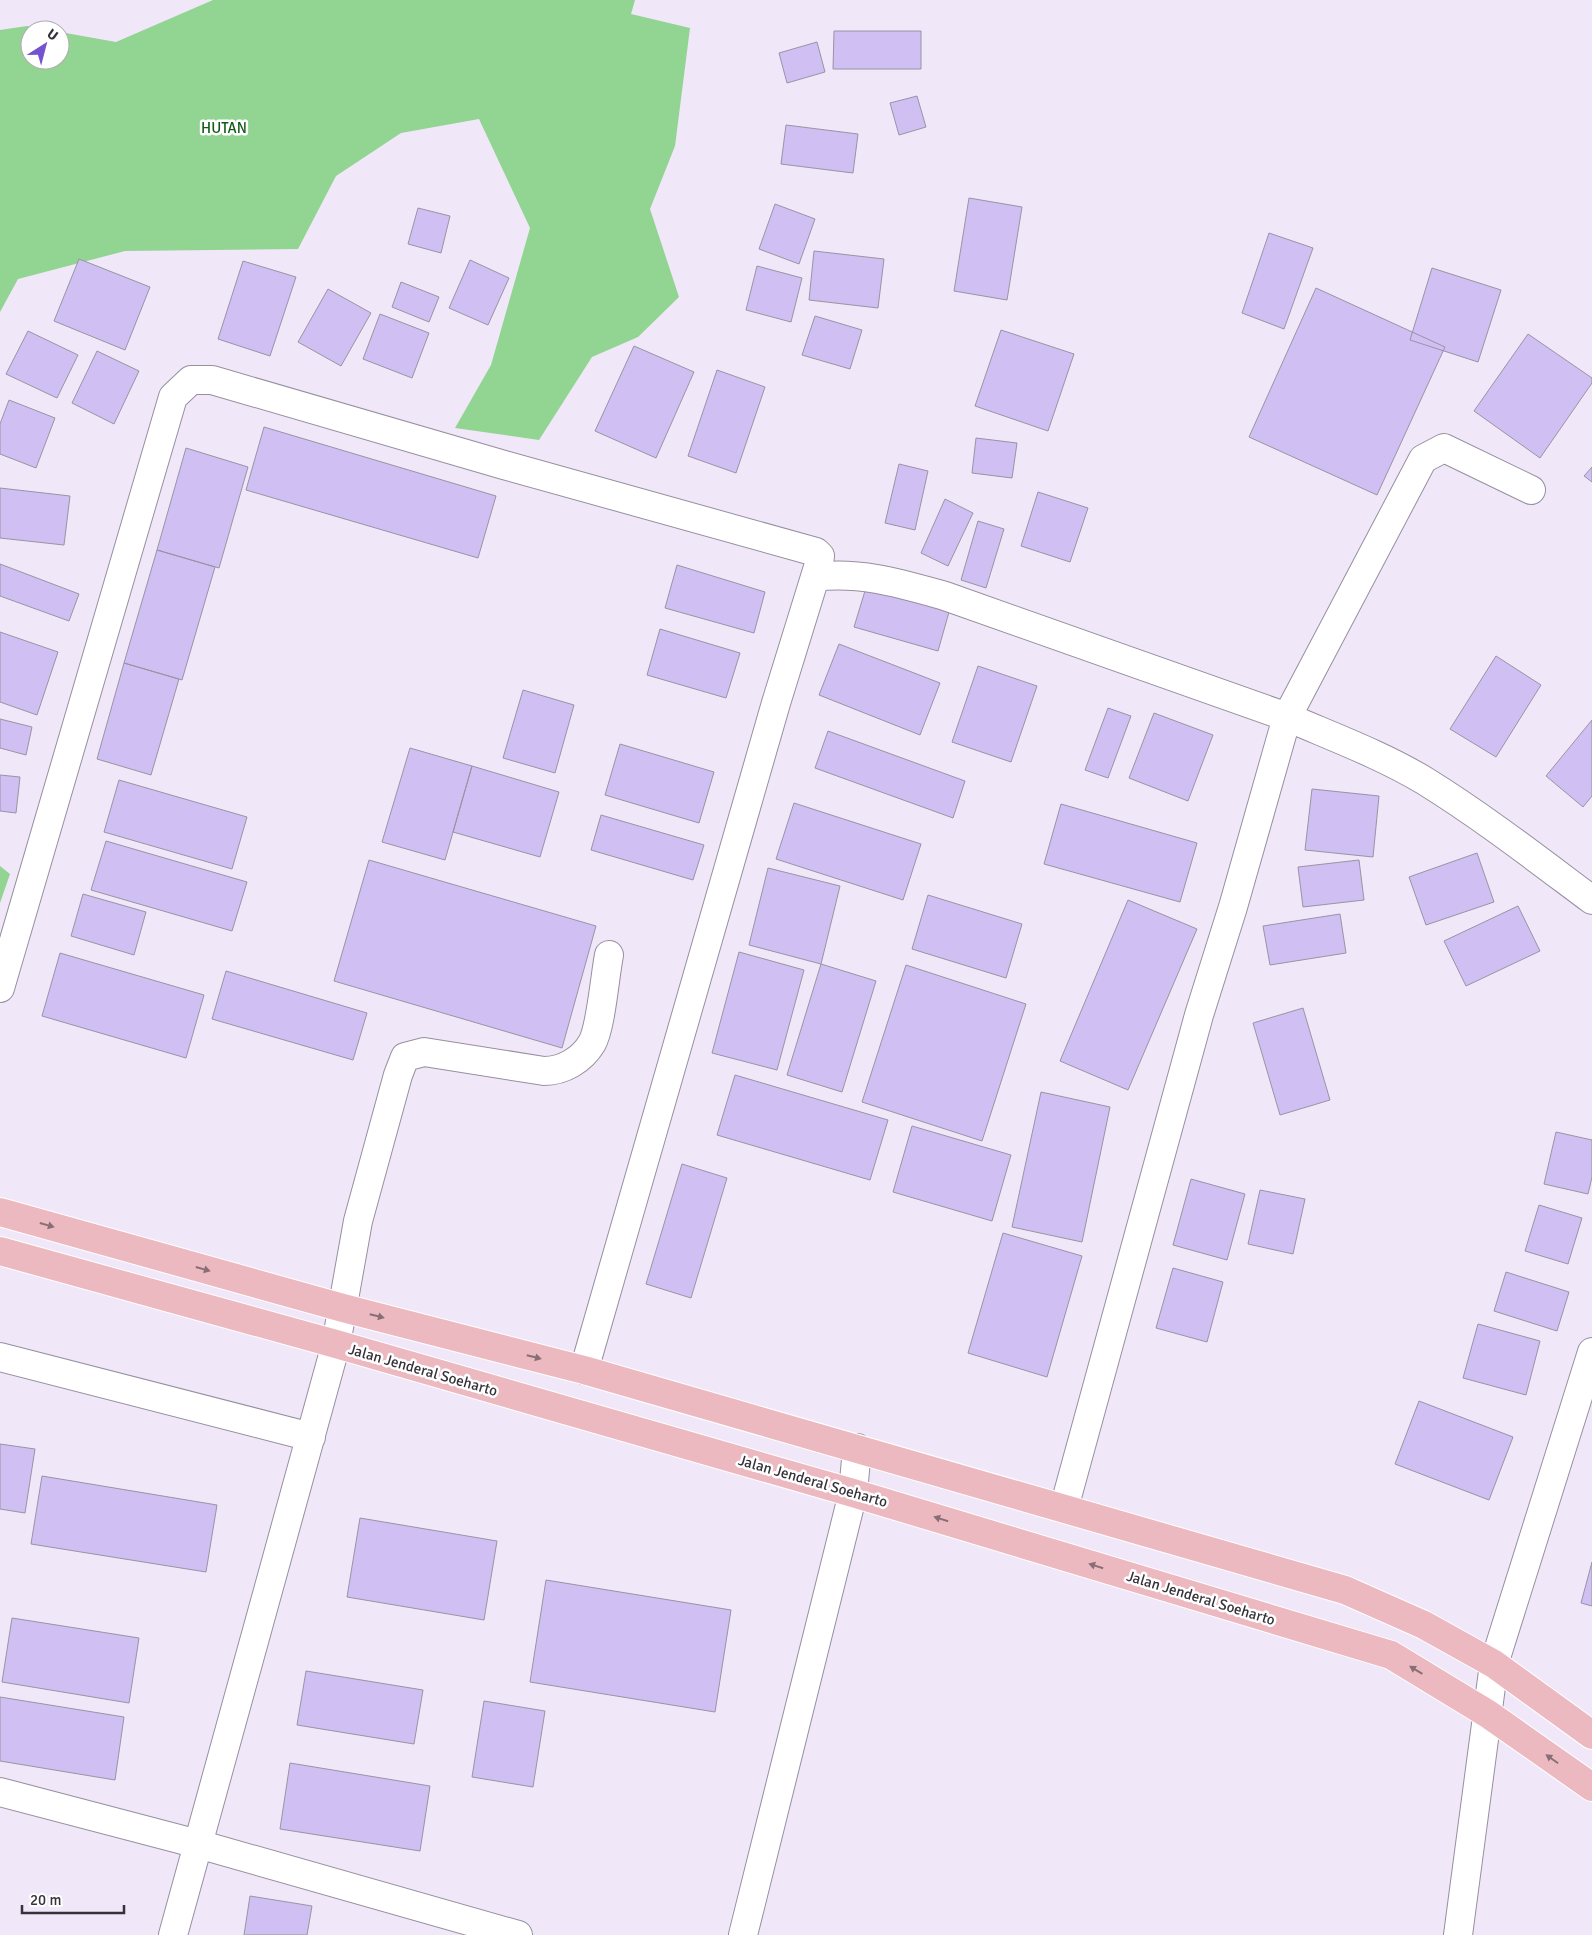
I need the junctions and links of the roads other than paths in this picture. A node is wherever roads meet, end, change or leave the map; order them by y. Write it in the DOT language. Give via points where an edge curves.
graph roads {
  1 [pos="1530,490"];
  2 [pos="816,577"];
  3 [pos="1287,717"];
  4 [pos="1592,900"];
  5 [pos="609,955"];
  6 [pos="0,988"];
  7 [pos="0,1212"];
  8 [pos="0,1252"];
  9 [pos="343,1308"];
  10 [pos="336,1344"];
  11 [pos="1592,1352"];
  12 [pos="0,1357"];
  13 [pos="584,1370"];
  14 [pos="310,1437"];
  15 [pos="857,1448"];
  16 [pos="853,1493"];
  17 [pos="1064,1508"];
  18 [pos="1494,1664"];
  19 [pos="1488,1714"];
  20 [pos="1592,1735"];
  21 [pos="1592,1787"];
  22 [pos="0,1792"];
  23 [pos="198,1844"];
  24 [pos="173,1935"];
  25 [pos="518,1935"];
  26 [pos="743,1935"];
  27 [pos="1458,1935"];
  1 -- 3 [label="street" via="1444,448 1422,459"];
  2 -- 3 [label="street" via="853,575 945,596"];
  2 -- 6 [label="street" via="820,556 816,552 212,380 191,380 173,398"];
  2 -- 13 [label="street" via="776,703"];
  3 -- 4 [label="street" via="1423,780"];
  3 -- 17 [label="street" via="1199,1015"];
  5 -- 9 [label="street" via="592,1043 573,1063 555,1071 544,1071 424,1052 405,1057 358,1221"];
  7 -- 9 [label="main road, one-way"];
  8 -- 10 [label="main road, Jalan Jenderal Soeharto"];
  9 -- 10 [label="street"];
  9 -- 13 [label="main road, one-way"];
  10 -- 14 [label="street"];
  10 -- 16 [label="main road, Jalan Jenderal Soeharto"];
  11 -- 18 [label="street"];
  12 -- 14 [label="street"];
  13 -- 15 [label="main road"];
  14 -- 23 [label="street"];
  15 -- 16 [label="street"];
  15 -- 17 [label="main road"];
  19 -- 16 [label="main road, Jalan Jenderal Soeharto, one-way" via="1391,1655"];
  16 -- 26 [label="street"];
  17 -- 18 [label="main road" via="1345,1590 1424,1625"];
  18 -- 19 [label="street"];
  18 -- 20 [label="main road"];
  21 -- 19 [label="main road, Jalan Jenderal Soeharto, one-way"];
  19 -- 27 [label="street"];
  22 -- 23 [label="street"];
  23 -- 24 [label="street"];
  23 -- 25 [label="street"];
}
